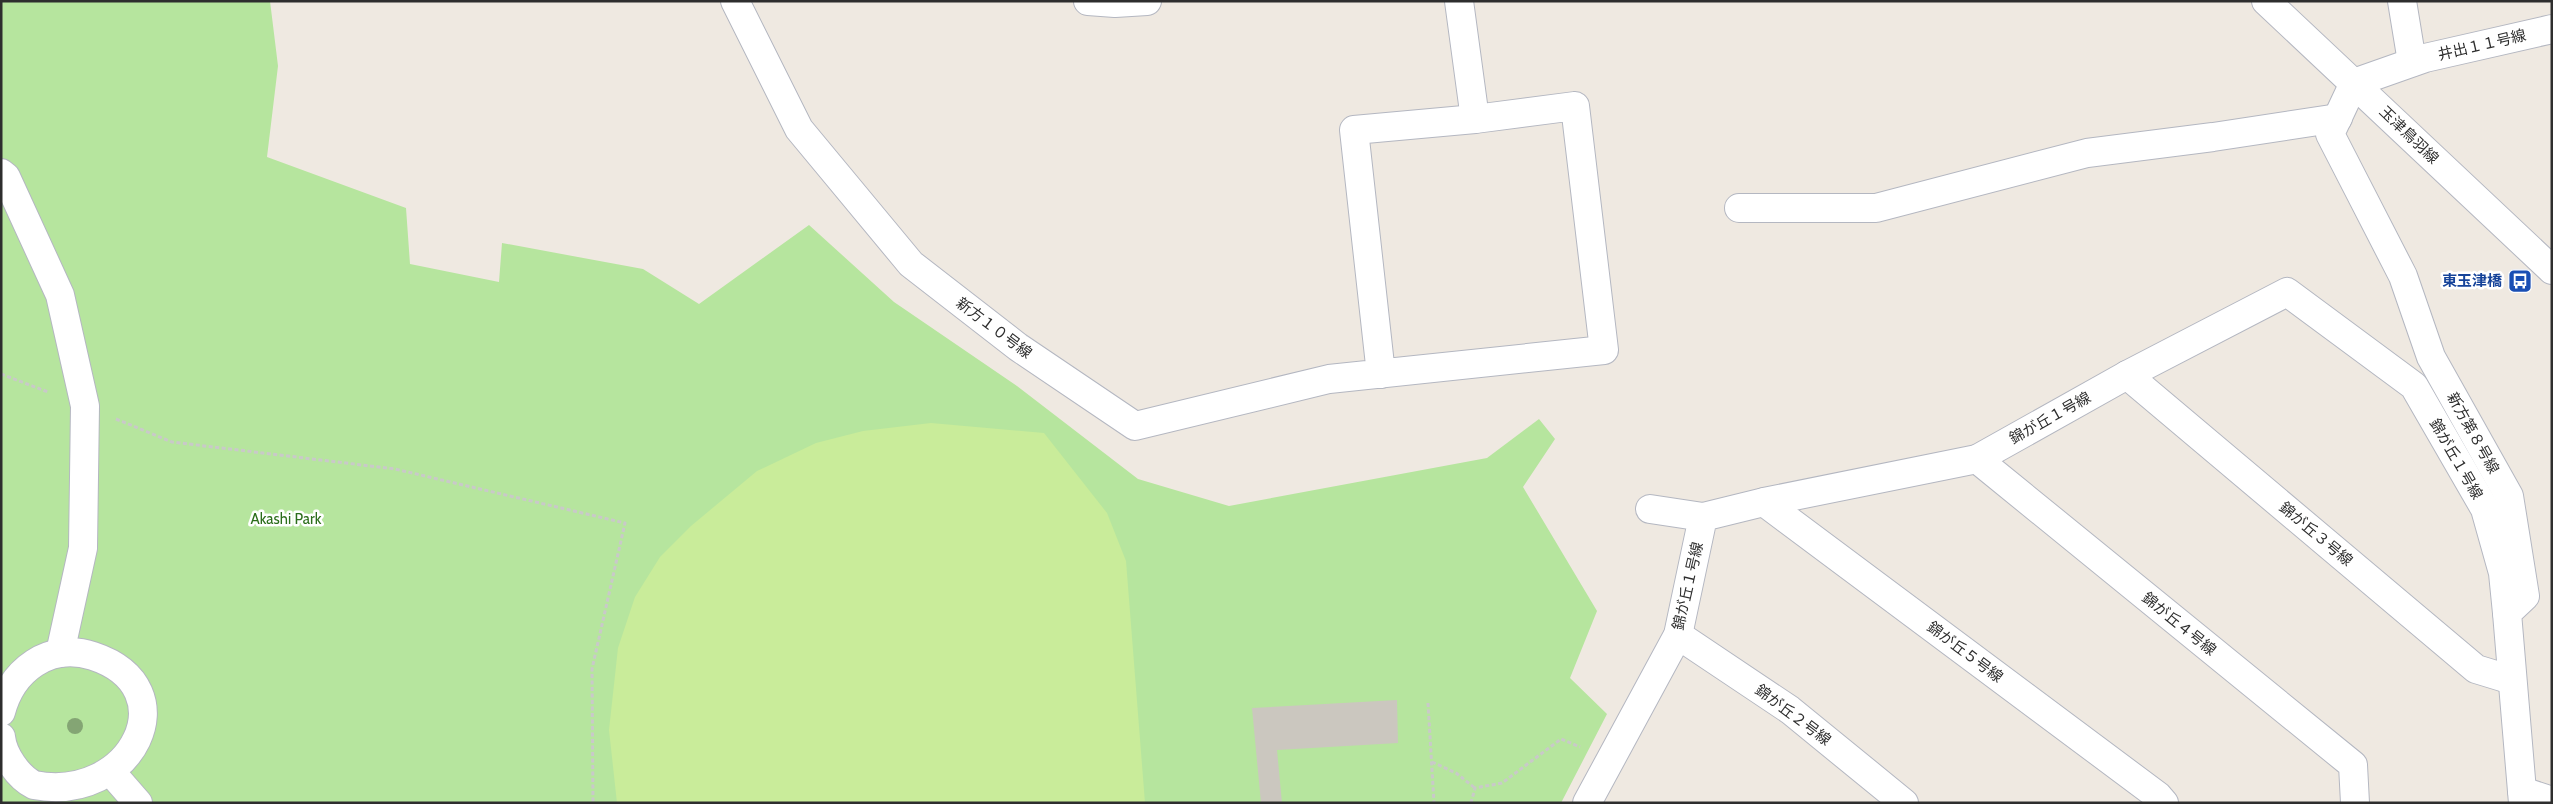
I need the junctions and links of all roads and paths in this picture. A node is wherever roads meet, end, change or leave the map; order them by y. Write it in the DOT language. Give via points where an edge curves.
graph roads {
  1 [pos="735,1"];
  2 [pos="1088,1"];
  3 [pos="1147,1"];
  4 [pos="1459,1"];
  5 [pos="2266,1"];
  6 [pos="2402,1"];
  7 [pos="2552,29"];
  8 [pos="2412,62"];
  9 [pos="2354,83"];
  10 [pos="2338,118"];
  11 [pos="1475,119"];
  12 [pos="1,172"];
  13 [pos="1739,208"];
  14 [pos="2552,270"];
  15 [pos="1,374"];
  16 [pos="1381,374"];
  17 [pos="2127,375"];
  18 [pos="85,406"];
  19 [pos="1977,459"];
  20 [pos="1764,502"];
  21 [pos="1650,509"];
  22 [pos="1703,517"];
  23 [pos="2507,614"];
  24 [pos="1678,635"];
  25 [pos="60,653"];
  26 [pos="2512,680"];
  27 [pos="1428,703"];
  28 [pos="1,712"];
  29 [pos="1,737"];
  30 [pos="1561,739"];
  31 [pos="1432,762"];
  32 [pos="6,769"];
  33 [pos="118,780"];
  34 [pos="1476,788"];
  35 [pos="2523,797"];
  36 [pos="2552,801"];
  37 [pos="138,803"];
  38 [pos="593,803"];
  39 [pos="1434,803"];
  40 [pos="1471,803"];
  41 [pos="1587,803"];
  42 [pos="1904,803"];
  43 [pos="2164,803"];
  44 [pos="2355,803"];
  1 -- 16 [label="street, 新方１０号線" via="799,129 910,264 1018,347 1135,426 1329,379"];
  2 -- 3 [label="street"];
  4 -- 11 [label="street"];
  5 -- 9 [label="street, 玉津鳥羽線"];
  6 -- 8 [label="street"];
  7 -- 8 [label="street, 井出１１号線"];
  8 -- 9 [label="street, 井出１１号線"];
  9 -- 10 [label="street, 新方第８号線"];
  9 -- 14 [label="street, 玉津鳥羽線"];
  10 -- 13 [label="street" via="2088,153 1876,208"];
  10 -- 23 [label="street, 新方第８号線" via="2330,134 2403,276 2430,356 2509,496 2525,596"];
  11 -- 16 [label="street" via="1354,130"];
  11 -- 16 [label="street, 新方１０号線" via="1574,106 1604,350"];
  12 -- 18 [label="street" via="60,296"];
  15 -- 18 [label="path"];
  17 -- 19 [label="street, 錦が丘１号線"];
  17 -- 23 [label="street, 錦が丘１号線" via="2287,292 2414,386 2485,508 2503,573"];
  17 -- 26 [label="street, 錦が丘３号線" via="2476,669"];
  18 -- 25 [label="street" via="83,548"];
  18 -- 38 [label="path" via="172,442 395,469 625,523 592,669"];
  19 -- 20 [label="street, 錦が丘１号線"];
  19 -- 44 [label="street, 錦が丘４号線" via="2353,765"];
  20 -- 22 [label="street, 錦が丘１号線"];
  20 -- 43 [label="street, 錦が丘５号線"];
  21 -- 22 [label="street"];
  22 -- 24 [label="street, 錦が丘１号線"];
  23 -- 26 [label="street"];
  24 -- 41 [label="street, 錦が丘１号線"];
  24 -- 42 [label="street, 錦が丘２号線" via="1790,710"];
  25 -- 28 [label="street" via="38,660 20,674 6,694"];
  25 -- 33 [label="street" via="83,653 106,660 124,675 137,695 144,717 142,740 134,762"];
  26 -- 35 [label="street"];
  27 -- 31 [label="path"];
  29 -- 32 [label="street"];
  30 -- 34 [label="path" via="1502,783"];
  31 -- 34 [label="path" via="1456,773"];
  31 -- 39 [label="path"];
  32 -- 33 [label="street" via="50,793 74,797 97,792"];
  33 -- 37 [label="street"];
  34 -- 40 [label="path"];
  35 -- 36 [label="street"];
}
